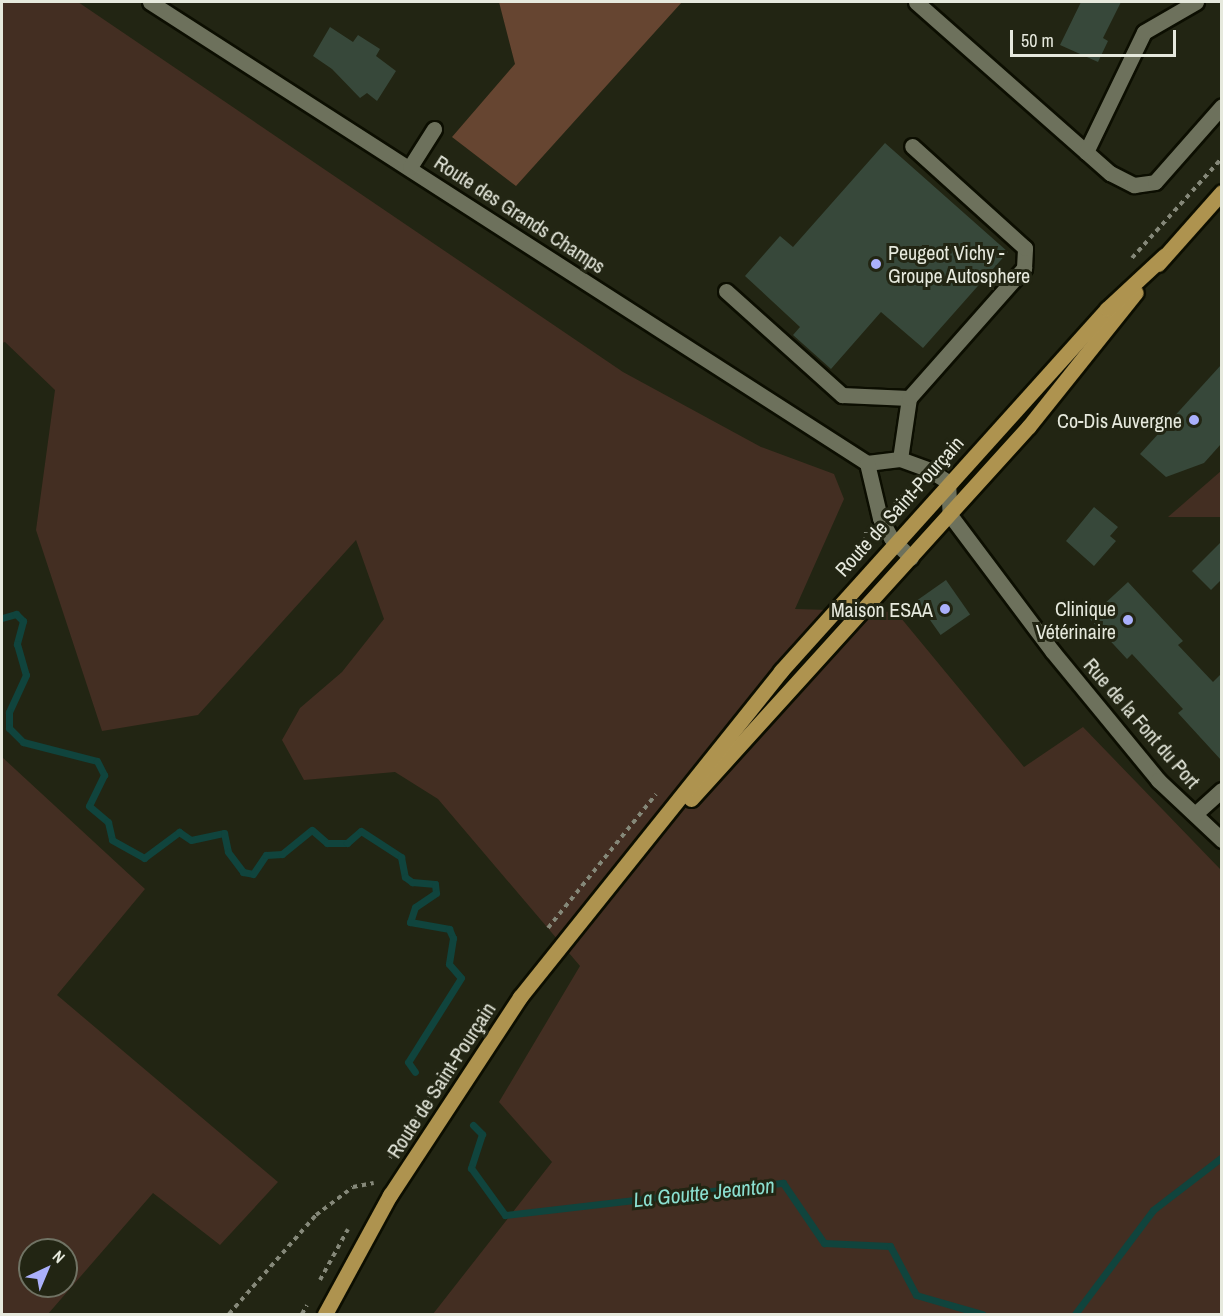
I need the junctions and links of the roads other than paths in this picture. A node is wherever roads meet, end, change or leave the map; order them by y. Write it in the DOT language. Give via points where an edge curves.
graph roads {
  1 [pos="150,2"];
  2 [pos="916,2"];
  3 [pos="1196,2"];
  4 [pos="168,6"];
  5 [pos="1221,106"];
  6 [pos="434,129"];
  7 [pos="912,146"];
  8 [pos="1086,152"];
  9 [pos="410,167"];
  10 [pos="1221,192"];
  11 [pos="1164,256"];
  12 [pos="726,291"];
  13 [pos="909,398"];
  14 [pos="900,459"];
  15 [pos="867,463"];
  16 [pos="948,482"];
  17 [pos="950,515"];
  18 [pos="895,542"];
  19 [pos="911,558"];
  20 [pos="1221,790"];
  21 [pos="1195,814"];
  22 [pos="1221,840"];
  23 [pos="613,883"];
  24 [pos="325,1314"];
  1 -- 4 [label="street, Route des Grands Champs"];
  2 -- 8 [label="street"];
  3 -- 8 [label="street" via="1144,32"];
  4 -- 9 [label="street, Route des Grands Champs"];
  5 -- 8 [label="street" via="1155,182 1134,185 1110,173"];
  6 -- 9 [label="street"];
  7 -- 13 [label="street" via="1025,248 1024,268"];
  9 -- 15 [label="street, Route des Grands Champs"];
  10 -- 11 [label="main road, Route de Saint-Pourçain"];
  11 -- 16 [label="main road, Route de Saint-Pourçain" via="1107,309"];
  11 -- 17 [label="main road, Route de Saint-Pourçain" via="1029,426"];
  12 -- 13 [label="street" via="842,395"];
  13 -- 14 [label="street"];
  14 -- 15 [label="street"];
  14 -- 16 [label="street" via="928,469"];
  15 -- 18 [label="street" via="880,518"];
  16 -- 17 [label="street"];
  16 -- 18 [label="main road, Route de Saint-Pourçain"];
  17 -- 19 [label="main road, Route de Saint-Pourçain"];
  17 -- 21 [label="street, Rue de la Font du Port" via="1126,744"];
  18 -- 19 [label="street"];
  18 -- 23 [label="main road, Route de Saint-Pourçain" via="781,671"];
  19 -- 23 [label="main road, Route de Saint-Pourçain"];
  20 -- 21 [label="street"];
  21 -- 22 [label="street, Rue de la Font du Port"];
  23 -- 24 [label="main road, Route de Saint-Pourçain" via="520,997 390,1195"];
}
